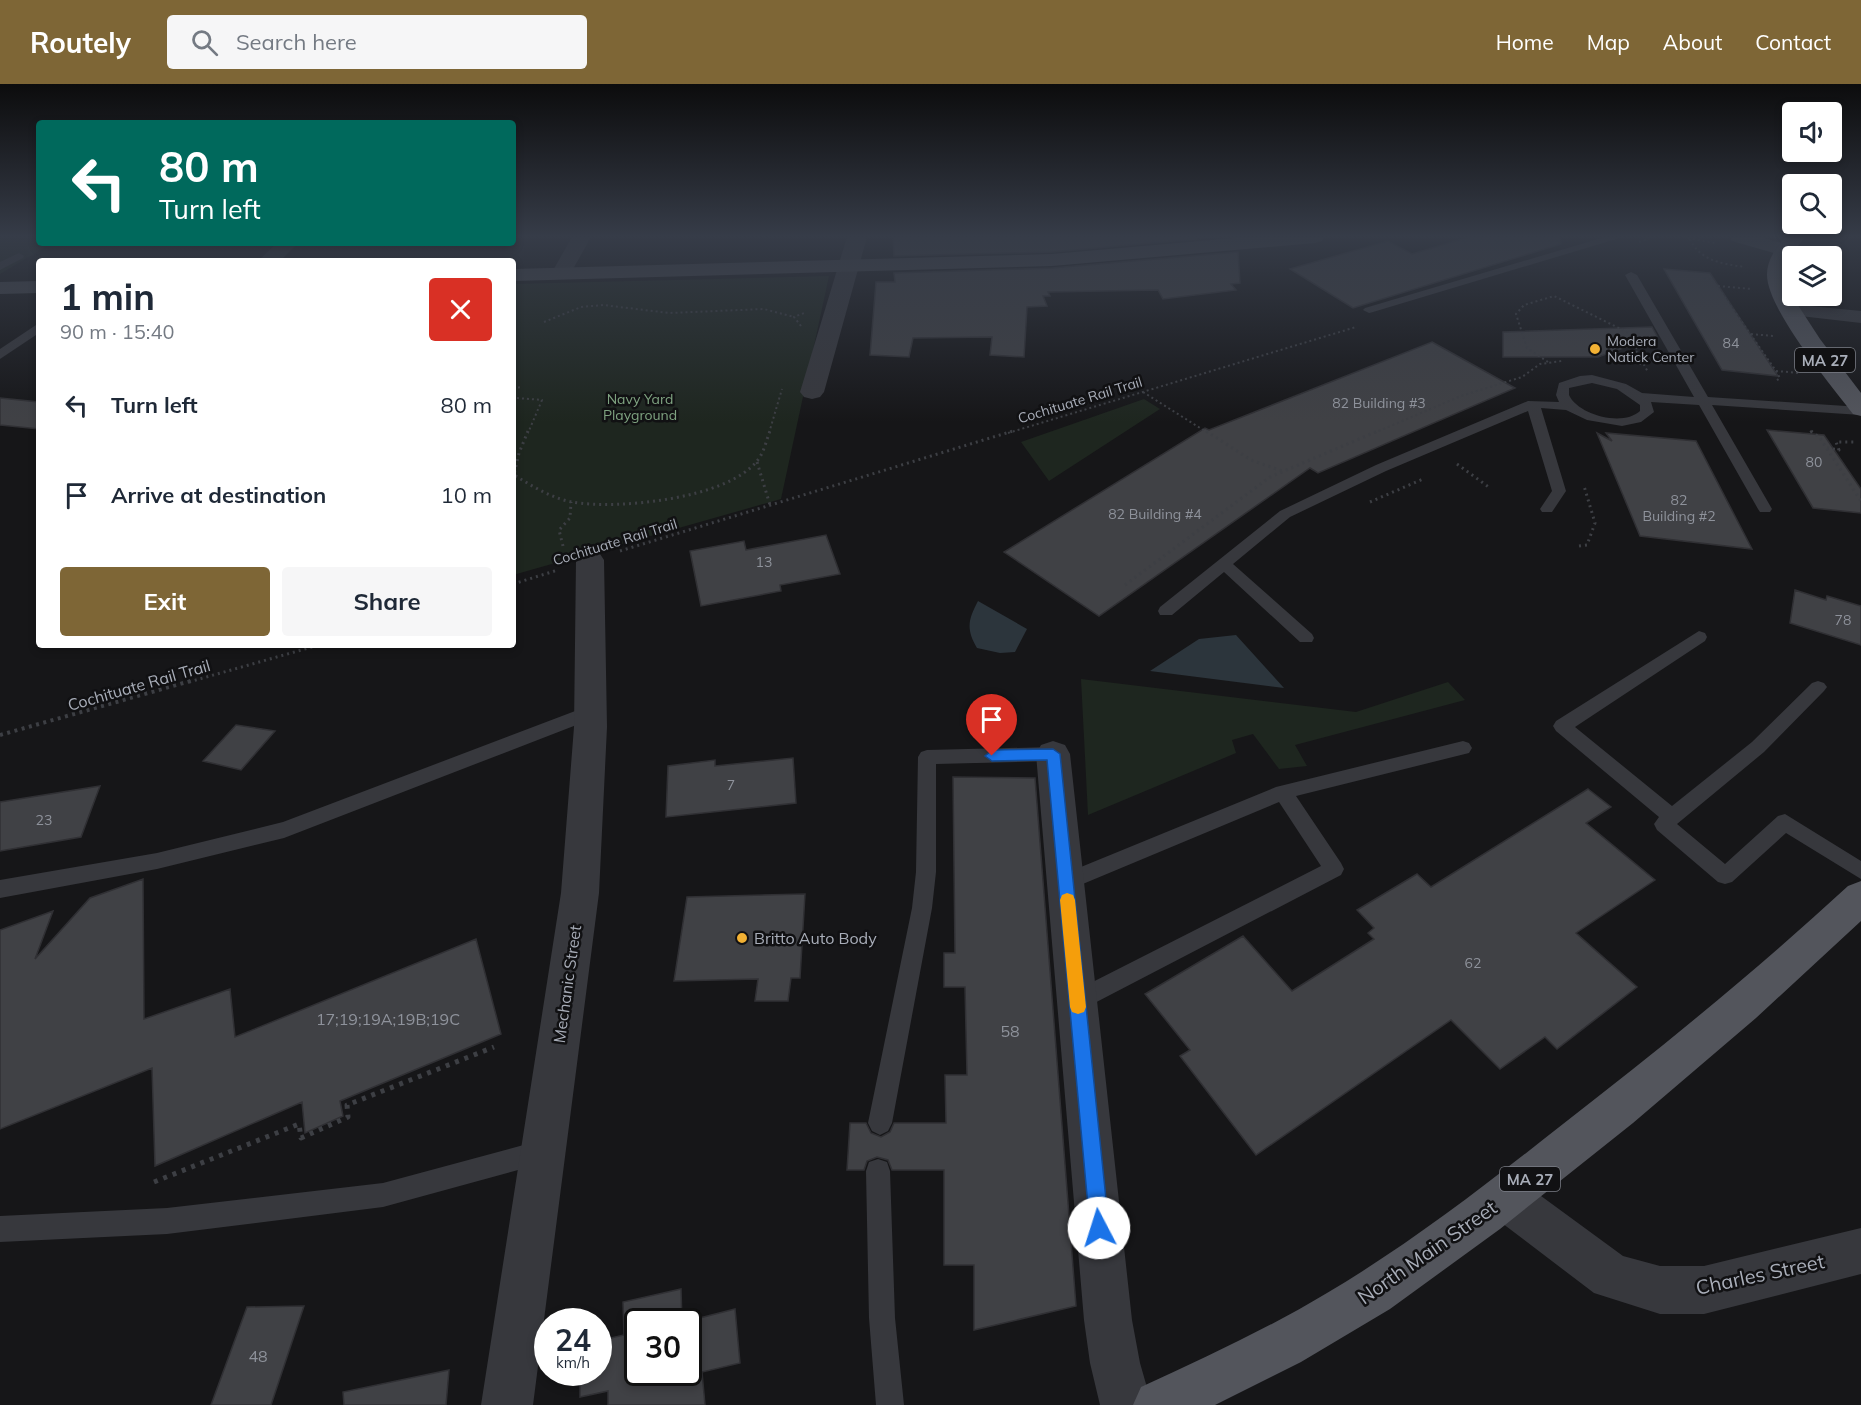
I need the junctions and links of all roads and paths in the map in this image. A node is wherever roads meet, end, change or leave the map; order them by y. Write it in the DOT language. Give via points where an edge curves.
graph roads {
  1 [pos="839,299"];
  2 [pos="1405,299"];
  3 [pos="1545,299"];
  4 [pos="1559,299"];
  5 [pos="1645,299"];
  6 [pos="1726,299"];
  7 [pos="1785,299"];
  8 [pos="1369,310"];
  9 [pos="1790,310"];
  10 [pos="805,312"];
  11 [pos="794,317"];
  12 [pos="1861,317"];
  13 [pos="544,322"];
  14 [pos="1358,327"];
  15 [pos="36,329"];
  16 [pos="803,332"];
  17 [pos="1750,334"];
  18 [pos="1774,336"];
  19 [pos="1608,348"];
  20 [pos="0,355"];
  21 [pos="1549,362"];
  22 [pos="1644,366"];
  23 [pos="1776,371"];
  24 [pos="1648,372"];
  25 [pos="1801,373"];
  26 [pos="1776,381"];
  27 [pos="783,386"];
  28 [pos="522,387"];
  29 [pos="516,388"];
  30 [pos="812,392"];
  31 [pos="1143,392"];
  32 [pos="1640,397"];
  33 [pos="518,398"];
  34 [pos="1705,400"];
  35 [pos="1533,404"];
  36 [pos="1570,406"];
  37 [pos="1861,410"];
  38 [pos="1802,428"];
  39 [pos="1856,442"];
  40 [pos="1826,448"];
  41 [pos="757,462"];
  42 [pos="1456,464"];
  43 [pos="516,466"];
  44 [pos="1283,471"];
  45 [pos="516,476"];
  46 [pos="1490,488"];
  47 [pos="1861,501"];
  48 [pos="571,502"];
  49 [pos="770,505"];
  50 [pos="1546,509"];
  51 [pos="1765,509"];
  52 [pos="559,530"];
  53 [pos="590,560"];
  54 [pos="1224,564"];
  55 [pos="516,583"];
  56 [pos="1166,611"];
  57 [pos="1699,637"];
  58 [pos="1306,638"];
  59 [pos="309,648"];
  60 [pos="1818,687"];
  61 [pos="591,712"];
  62 [pos="0,735"];
  63 [pos="1463,748"];
  64 [pos="1053,754"];
  65 [pos="1282,792"];
  66 [pos="1672,817"];
  67 [pos="1861,871"];
  68 [pos="1066,882"];
  69 [pos="0,889"];
  70 [pos="1861,897"];
  71 [pos="1077,1001"];
  72 [pos="494,1047"];
  73 [pos="880,1123"];
  74 [pos="542,1152"];
  75 [pos="878,1170"];
  76 [pos="154,1182"];
  77 [pos="1506,1198"];
  78 [pos="0,1229"];
  79 [pos="1861,1251"];
  80 [pos="507,1405"];
  81 [pos="890,1405"];
  82 [pos="1126,1405"];
  83 [pos="1159,1405"];
  1 -- 30 [label="street"];
  2 -- 8 [label="lane"];
  3 -- 21 [label="path" via="1524,305 1516,314 1527,348"];
  4 -- 22 [label="path" via="1639,338 1640,345 1635,349"];
  5 -- 34 [label="lane"];
  6 -- 17 [label="path"];
  7 -- 9 [label="main road, MA 27"];
  9 -- 12 [label="street"];
  9 -- 37 [label="main road, MA 27"];
  10 -- 11 [label="path"];
  11 -- 13 [label="path" via="764,309 669,313 603,305 581,307"];
  11 -- 16 [label="path"];
  14 -- 31 [label="path, Cochituate Rail Trail"];
  15 -- 20 [label="lane"];
  17 -- 18 [label="path"];
  17 -- 23 [label="path"];
  19 -- 22 [label="path"];
  22 -- 24 [label="path"];
  23 -- 25 [label="path"];
  23 -- 26 [label="path" via="1780,378"];
  27 -- 41 [label="path"];
  28 -- 29 [label="path"];
  31 -- 44 [label="path" via="1251,460"];
  31 -- 49 [label="path, Cochituate Rail Trail"];
  32 -- 34 [label="lane"];
  32 -- 36 [label="lane" via="1647,412 1633,421 1606,421"];
  32 -- 36 [label="lane" via="1618,385 1580,380 1563,386 1561,392"];
  33 -- 43 [label="path" via="542,400"];
  34 -- 37 [label="lane"];
  34 -- 51 [label="lane"];
  35 -- 36 [label="lane"];
  35 -- 50 [label="lane" via="1558,491"];
  35 -- 54 [label="lane" via="1381,468 1285,514"];
  38 -- 40 [label="path" via="1820,438"];
  39 -- 40 [label="path" via="1836,442 1839,450"];
  40 -- 47 [label="path"];
  41 -- 48 [label="path" via="720,484 683,496 602,506"];
  41 -- 49 [label="path"];
  42 -- 46 [label="path"];
  45 -- 48 [label="path"];
  48 -- 52 [label="path" via="573,514"];
  49 -- 53 [label="path, Cochituate Rail Trail"];
  53 -- 55 [label="path, Cochituate Rail Trail"];
  53 -- 61 [label="street, Mechanic Street"];
  54 -- 56 [label="lane"];
  54 -- 58 [label="lane"];
  57 -- 66 [label="lane" via="1562,726"];
  59 -- 62 [label="path, Cochituate Rail Trail"];
  60 -- 66 [label="lane" via="1758,747"];
  61 -- 69 [label="lane" via="284,830 157,861"];
  61 -- 74 [label="street, Mechanic Street" via="580,893"];
  63 -- 65 [label="lane"];
  64 -- 68 [label="street"];
  64 -- 73 [label="lane" via="927,757 922,908"];
  65 -- 68 [label="lane"];
  65 -- 71 [label="lane" via="1334,869"];
  66 -- 67 [label="lane" via="1664,824 1725,876 1785,822"];
  68 -- 71 [label="street"];
  70 -- 77 [label="main road, North Main Street / MA 27" via="1751,999"];
  71 -- 82 [label="street" via="1108,1320"];
  72 -- 76 [label="path" via="347,1105 348,1117 301,1138 299,1124"];
  74 -- 78 [label="lane" via="383,1195 166,1221"];
  74 -- 80 [label="street, Mechanic Street"];
  75 -- 81 [label="lane" via="882,1318"];
  77 -- 79 [label="street, Charles Street" via="1611,1276 1660,1290 1704,1290"];
  77 -- 83 [label="main road, North Main Street / MA 27" via="1401,1274 1343,1309 1262,1355"];
}
